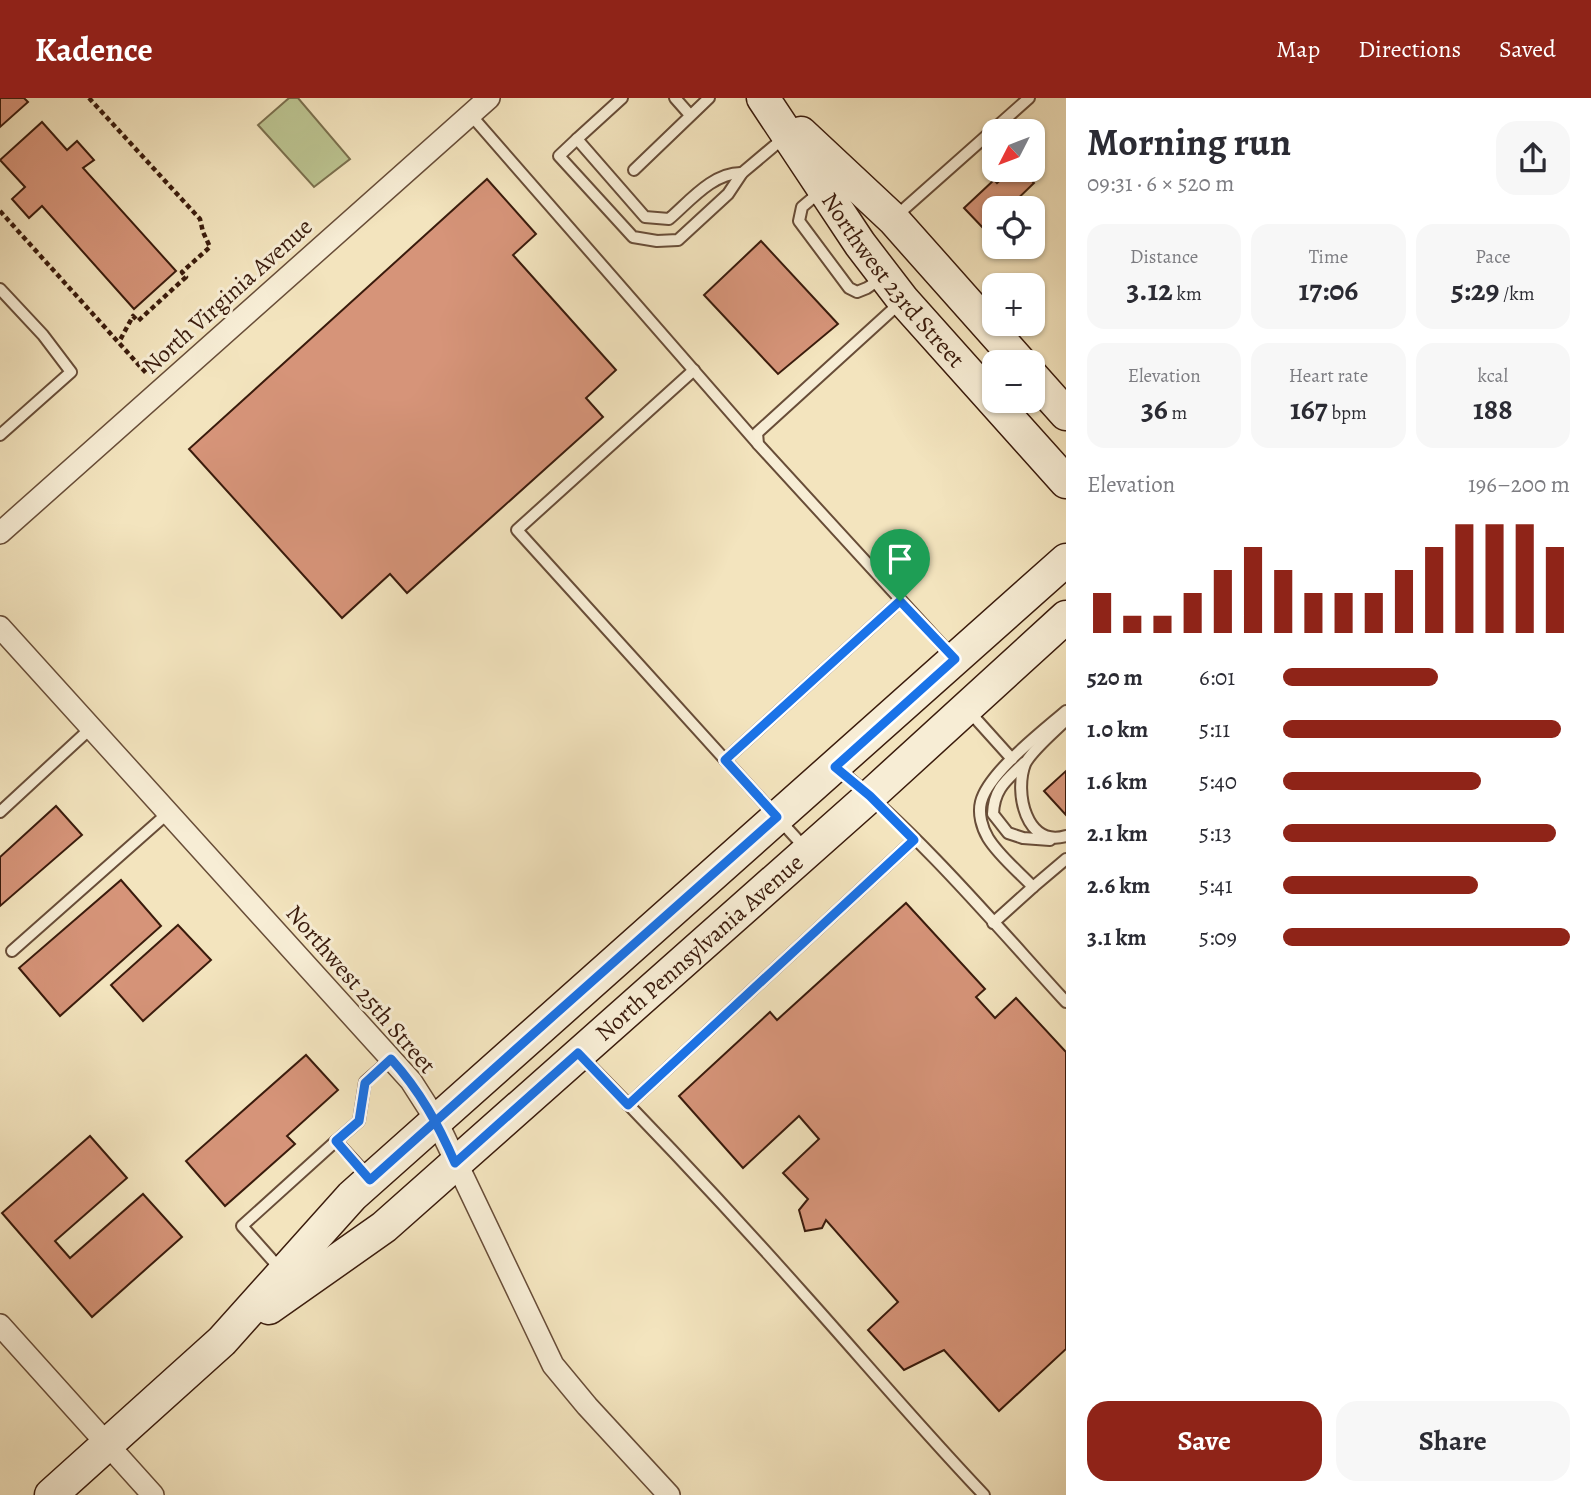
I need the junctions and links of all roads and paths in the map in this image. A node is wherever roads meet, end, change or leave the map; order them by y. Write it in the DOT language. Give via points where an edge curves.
graph roads {
  1 [pos="89,98"];
  2 [pos="489,98"];
  3 [pos="622,98"];
  4 [pos="674,98"];
  5 [pos="709,98"];
  6 [pos="764,98"];
  7 [pos="1029,98"];
  8 [pos="470,114"];
  9 [pos="690,115"];
  10 [pos="787,134"];
  11 [pos="577,139"];
  12 [pos="634,170"];
  13 [pos="742,173"];
  14 [pos="0,211"];
  15 [pos="893,219"];
  16 [pos="936,268"];
  17 [pos="893,288"];
  18 [pos="0,289"];
  19 [pos="119,342"];
  20 [pos="1009,350"];
  21 [pos="694,370"];
  22 [pos="161,390"];
  23 [pos="1045,391"];
  24 [pos="1066,414"];
  25 [pos="0,435"];
  26 [pos="758,444"];
  27 [pos="1066,482"];
  28 [pos="0,533"];
  29 [pos="1066,560"];
  30 [pos="900,601"];
  31 [pos="1066,617"];
  32 [pos="0,627"];
  33 [pos="955,659"];
  34 [pos="966,708"];
  35 [pos="1066,711"];
  36 [pos="1066,720"];
  37 [pos="91,728"];
  38 [pos="1012,759"];
  39 [pos="725,760"];
  40 [pos="1026,761"];
  41 [pos="835,767"];
  42 [pos="870,796"];
  43 [pos="0,812"];
  44 [pos="168,813"];
  45 [pos="777,817"];
  46 [pos="1061,837"];
  47 [pos="914,840"];
  48 [pos="807,850"];
  49 [pos="1066,859"];
  50 [pos="1033,887"];
  51 [pos="688,897"];
  52 [pos="993,923"];
  53 [pos="718,930"];
  54 [pos="12,951"];
  55 [pos="579,995"];
  56 [pos="1066,1002"];
  57 [pos="608,1027"];
  58 [pos="578,1053"];
  59 [pos="391,1059"];
  60 [pos="628,1105"];
  61 [pos="436,1120"];
  62 [pos="336,1141"];
  63 [pos="455,1163"];
  64 [pos="370,1180"];
  65 [pos="284,1272"];
  66 [pos="0,1325"];
  67 [pos="222,1341"];
  68 [pos="108,1444"];
  69 [pos="51,1495"];
  70 [pos="153,1495"];
  71 [pos="669,1495"];
  72 [pos="984,1495"];
  1 -- 19 [label="path" via="200,219 210,247 182,272 186,277 138,320 133,316"];
  2 -- 8 [label="street, North Virginia Avenue"];
  3 -- 11 [label="lane"];
  4 -- 9 [label="lane"];
  5 -- 9 [label="lane"];
  6 -- 10 [label="main road, Northwest 23rd Street"];
  6 -- 15 [label="main road, Northwest 23rd Street"];
  7 -- 15 [label="lane"];
  8 -- 21 [label="lane"];
  8 -- 22 [label="street, North Virginia Avenue"];
  9 -- 12 [label="lane"];
  10 -- 13 [label="lane"];
  10 -- 17 [label="main road, Northwest 23rd Street"];
  11 -- 13 [label="lane" via="645,217 669,219 715,180"];
  11 -- 13 [label="lane" via="559,156 633,237 678,240 728,194"];
  14 -- 19 [label="path"];
  15 -- 16 [label="main road, Northwest 23rd Street"];
  16 -- 17 [label="main road"];
  16 -- 20 [label="main road, Northwest 23rd Street"];
  17 -- 26 [label="lane" via="757,433"];
  17 -- 27 [label="main road, Northwest 23rd Street"];
  18 -- 25 [label="lane" via="71,372"];
  19 -- 22 [label="path"];
  21 -- 26 [label="lane"];
  21 -- 39 [label="lane" via="517,530"];
  22 -- 28 [label="street, North Virginia Avenue"];
  23 -- 24 [label="main road"];
  26 -- 30 [label="lane"];
  29 -- 33 [label="main road, North Pennsylvania Avenue"];
  30 -- 33 [label="lane"];
  30 -- 39 [label="lane"];
  31 -- 34 [label="main road, North Pennsylvania Avenue"];
  32 -- 37 [label="street, Northwest 25th Street"];
  33 -- 41 [label="main road, North Pennsylvania Avenue"];
  34 -- 38 [label="lane"];
  34 -- 42 [label="main road, North Pennsylvania Avenue"];
  35 -- 38 [label="lane"];
  36 -- 40 [label="lane"];
  37 -- 43 [label="lane"];
  37 -- 44 [label="street, Northwest 25th Street"];
  38 -- 50 [label="lane" via="986,788 980,804 981,822 989,840"];
  39 -- 45 [label="lane"];
  40 -- 46 [label="lane" via="1020,796 1024,811 1042,834"];
  40 -- 46 [label="lane" via="998,789 993,814 1008,833 1041,841"];
  41 -- 42 [label="lane"];
  41 -- 45 [label="main road, North Pennsylvania Avenue"];
  42 -- 47 [label="lane"];
  42 -- 48 [label="main road, North Pennsylvania Avenue"];
  44 -- 54 [label="lane"];
  44 -- 59 [label="street, Northwest 25th Street"];
  45 -- 48 [label="lane"];
  45 -- 51 [label="main road, North Pennsylvania Avenue"];
  47 -- 52 [label="lane"];
  47 -- 60 [label="lane"];
  48 -- 53 [label="main road, North Pennsylvania Avenue"];
  49 -- 50 [label="lane"];
  50 -- 52 [label="lane"];
  51 -- 53 [label="main road"];
  51 -- 55 [label="main road, North Pennsylvania Avenue"];
  52 -- 56 [label="lane"];
  53 -- 57 [label="main road, North Pennsylvania Avenue"];
  55 -- 57 [label="main road"];
  55 -- 61 [label="main road, North Pennsylvania Avenue"];
  57 -- 58 [label="main road, North Pennsylvania Avenue"];
  58 -- 60 [label="lane"];
  58 -- 63 [label="main road, North Pennsylvania Avenue"];
  59 -- 61 [label="street, Northwest 25th Street"];
  59 -- 62 [label="lane" via="365,1083 359,1121"];
  60 -- 72 [label="lane"];
  61 -- 63 [label="street, Northwest 25th Street"];
  61 -- 64 [label="main road, North Pennsylvania Avenue"];
  62 -- 64 [label="lane"];
  62 -- 65 [label="lane" via="242,1226"];
  63 -- 67 [label="main road, North Pennsylvania Avenue" via="384,1227"];
  63 -- 71 [label="street, Northwest 25th Street" via="553,1365"];
  64 -- 65 [label="main road, North Pennsylvania Avenue"];
  65 -- 67 [label="main road, North Pennsylvania Avenue"];
  66 -- 68 [label="street"];
  67 -- 68 [label="main road, North Pennsylvania Avenue"];
  68 -- 69 [label="main road, North Pennsylvania Avenue"];
  68 -- 70 [label="street"];
}
